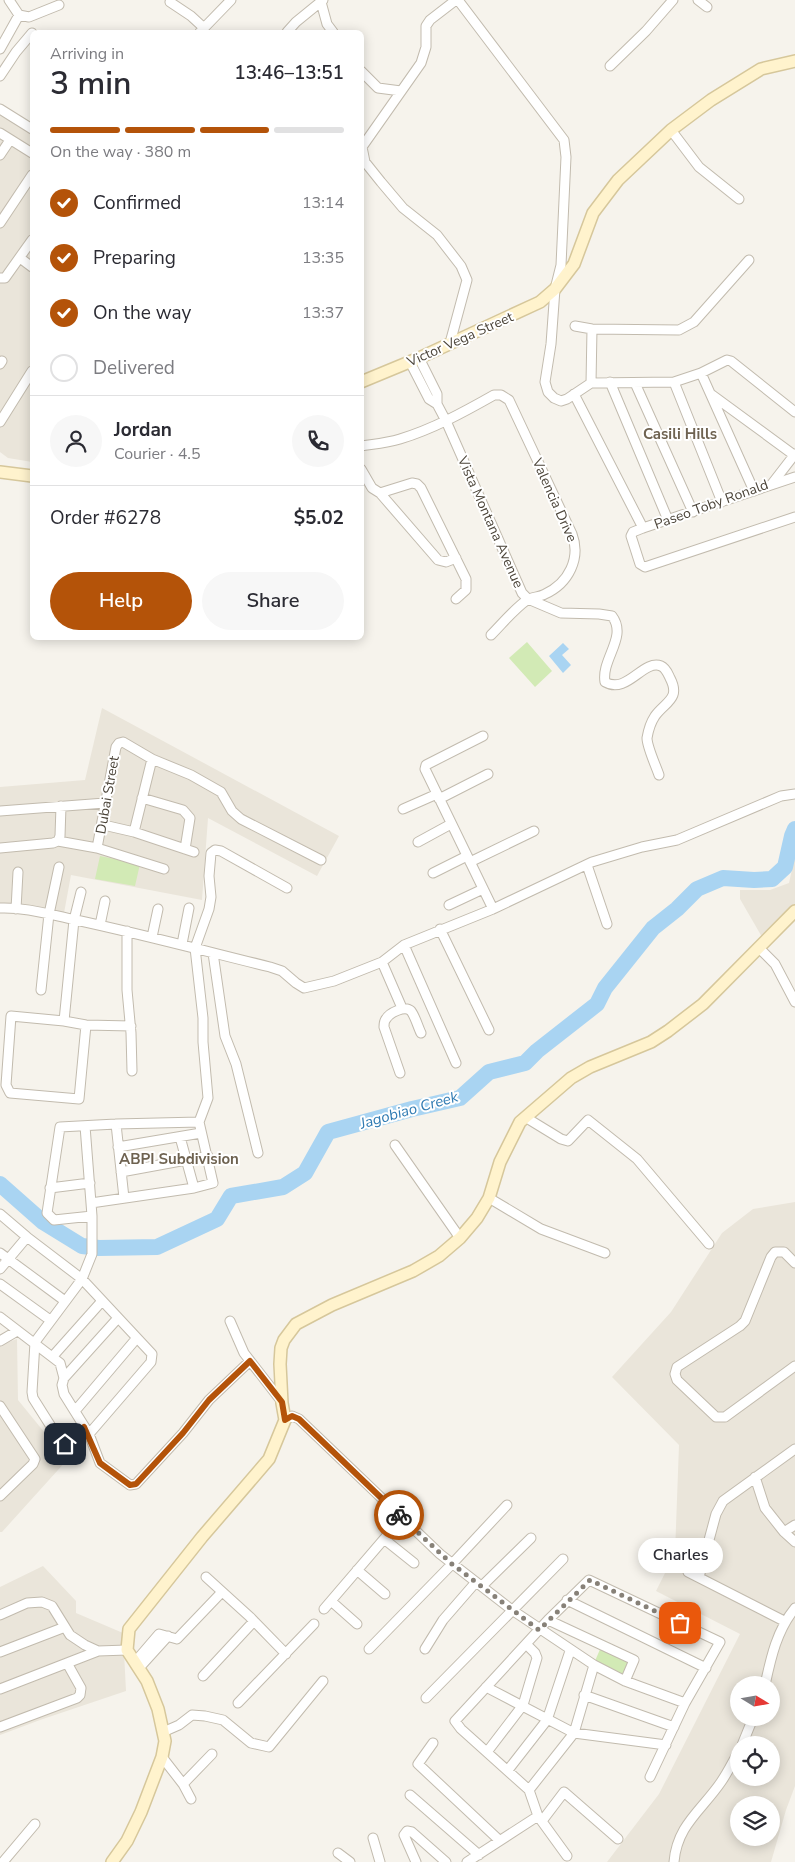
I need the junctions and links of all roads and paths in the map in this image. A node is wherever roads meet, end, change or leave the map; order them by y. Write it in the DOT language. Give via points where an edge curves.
graph roads {
  1 [pos="9,0"];
  2 [pos="230,0"];
  3 [pos="457,0"];
  4 [pos="673,0"];
  5 [pos="698,0"];
  6 [pos="322,1"];
  7 [pos="170,2"];
  8 [pos="59,5"];
  9 [pos="707,7"];
  10 [pos="18,15"];
  11 [pos="202,30"];
  12 [pos="289,30"];
  13 [pos="332,30"];
  14 [pos="30,35"];
  15 [pos="0,48"];
  16 [pos="795,61"];
  17 [pos="610,66"];
  18 [pos="364,74"];
  19 [pos="0,76"];
  20 [pos="400,91"];
  21 [pos="0,109"];
  22 [pos="30,128"];
  23 [pos="671,130"];
  24 [pos="0,133"];
  25 [pos="10,140"];
  26 [pos="364,144"];
  27 [pos="30,153"];
  28 [pos="0,156"];
  29 [pos="364,157"];
  30 [pos="30,178"];
  31 [pos="740,199"];
  32 [pos="0,223"];
  33 [pos="30,243"];
  34 [pos="20,258"];
  35 [pos="749,260"];
  36 [pos="30,266"];
  37 [pos="0,278"];
  38 [pos="555,289"];
  39 [pos="575,326"];
  40 [pos="592,329"];
  41 [pos="450,343"];
  42 [pos="414,360"];
  43 [pos="702,373"];
  44 [pos="30,374"];
  45 [pos="364,379"];
  46 [pos="610,382"];
  47 [pos="674,382"];
  48 [pos="591,383"];
  49 [pos="635,383"];
  50 [pos="710,393"];
  51 [pos="574,394"];
  52 [pos="795,412"];
  53 [pos="0,422"];
  54 [pos="446,422"];
  55 [pos="364,446"];
  56 [pos="794,455"];
  57 [pos="0,472"];
  58 [pos="364,474"];
  59 [pos="30,476"];
  60 [pos="795,477"];
  61 [pos="771,486"];
  62 [pos="754,491"];
  63 [pos="380,493"];
  64 [pos="722,502"];
  65 [pos="693,512"];
  66 [pos="795,517"];
  67 [pos="668,520"];
  68 [pos="643,528"];
  69 [pos="456,558"];
  70 [pos="456,599"];
  71 [pos="528,599"];
  72 [pos="491,635"];
  73 [pos="483,736"];
  74 [pos="152,759"];
  75 [pos="488,774"];
  76 [pos="659,775"];
  77 [pos="795,794"];
  78 [pos="438,796"];
  79 [pos="142,798"];
  80 [pos="105,803"];
  81 [pos="61,806"];
  82 [pos="403,809"];
  83 [pos="0,811"];
  84 [pos="102,822"];
  85 [pos="451,824"];
  86 [pos="534,831"];
  87 [pos="134,832"];
  88 [pos="58,841"];
  89 [pos="418,842"];
  90 [pos="0,848"];
  91 [pos="97,848"];
  92 [pos="468,859"];
  93 [pos="321,860"];
  94 [pos="587,865"];
  95 [pos="59,867"];
  96 [pos="164,869"];
  97 [pos="18,872"];
  98 [pos="433,873"];
  99 [pos="287,888"];
  100 [pos="483,889"];
  101 [pos="81,892"];
  102 [pos="105,901"];
  103 [pos="448,905"];
  104 [pos="0,908"];
  105 [pos="189,908"];
  106 [pos="16,909"];
  107 [pos="158,909"];
  108 [pos="493,909"];
  109 [pos="795,911"];
  110 [pos="50,914"];
  111 [pos="74,920"];
  112 [pos="607,924"];
  113 [pos="100,925"];
  114 [pos="440,929"];
  115 [pos="127,931"];
  116 [pos="152,937"];
  117 [pos="182,944"];
  118 [pos="404,945"];
  119 [pos="195,948"];
  120 [pos="759,948"];
  121 [pos="213,953"];
  122 [pos="382,962"];
  123 [pos="41,990"];
  124 [pos="795,1002"];
  125 [pos="402,1008"];
  126 [pos="64,1021"];
  127 [pos="86,1025"];
  128 [pos="131,1026"];
  129 [pos="489,1030"];
  130 [pos="421,1033"];
  131 [pos="456,1063"];
  132 [pos="132,1071"];
  133 [pos="400,1073"];
  134 [pos="525,1117"];
  135 [pos="199,1122"];
  136 [pos="116,1124"];
  137 [pos="85,1126"];
  138 [pos="201,1133"];
  139 [pos="180,1137"];
  140 [pos="395,1145"];
  141 [pos="118,1147"];
  142 [pos="258,1153"];
  143 [pos="208,1156"];
  144 [pos="187,1161"];
  145 [pos="121,1172"];
  146 [pos="90,1183"];
  147 [pos="50,1188"];
  148 [pos="194,1188"];
  149 [pos="124,1198"];
  150 [pos="489,1198"];
  151 [pos="91,1203"];
  152 [pos="0,1214"];
  153 [pos="92,1216"];
  154 [pos="27,1237"];
  155 [pos="460,1238"];
  156 [pos="709,1244"];
  157 [pos="605,1253"];
  158 [pos="4,1256"];
  159 [pos="795,1263"];
  160 [pos="0,1269"];
  161 [pos="82,1279"];
  162 [pos="0,1284"];
  163 [pos="65,1301"];
  164 [pos="102,1302"];
  165 [pos="0,1317"];
  166 [pos="118,1318"];
  167 [pos="50,1320"];
  168 [pos="230,1321"];
  169 [pos="17,1331"];
  170 [pos="136,1339"];
  171 [pos="0,1341"];
  172 [pos="35,1342"];
  173 [pos="53,1356"];
  174 [pos="250,1361"];
  175 [pos="795,1366"];
  176 [pos="64,1378"];
  177 [pos="282,1402"];
  178 [pos="0,1406"];
  179 [pos="75,1411"];
  180 [pos="285,1420"];
  181 [pos="86,1430"];
  182 [pos="795,1449"];
  183 [pos="755,1477"];
  184 [pos="0,1496"];
  185 [pos="507,1505"];
  186 [pos="402,1518"];
  187 [pos="795,1525"];
  188 [pos="784,1532"];
  189 [pos="530,1538"];
  190 [pos="384,1539"];
  191 [pos="795,1542"];
  192 [pos="563,1559"];
  193 [pos="414,1564"];
  194 [pos="452,1564"];
  195 [pos="357,1570"];
  196 [pos="688,1572"];
  197 [pos="206,1577"];
  198 [pos="699,1577"];
  199 [pos="479,1584"];
  200 [pos="222,1593"];
  201 [pos="385,1594"];
  202 [pos="568,1600"];
  203 [pos="331,1601"];
  204 [pos="795,1608"];
  205 [pos="324,1609"];
  206 [pos="512,1610"];
  207 [pos="0,1615"];
  208 [pos="548,1620"];
  209 [pos="254,1621"];
  210 [pos="784,1622"];
  211 [pos="314,1624"];
  212 [pos="357,1624"];
  213 [pos="65,1627"];
  214 [pos="539,1630"];
  215 [pos="526,1644"];
  216 [pos="369,1649"];
  217 [pos="425,1649"];
  218 [pos="128,1650"];
  219 [pos="570,1651"];
  220 [pos="0,1652"];
  221 [pos="98,1652"];
  222 [pos="286,1654"];
  223 [pos="67,1664"];
  224 [pos="137,1665"];
  225 [pos="594,1665"];
  226 [pos="706,1668"];
  227 [pos="203,1676"];
  228 [pos="768,1676"];
  229 [pos="625,1680"];
  230 [pos="323,1681"];
  231 [pos="486,1687"];
  232 [pos="0,1689"];
  233 [pos="584,1695"];
  234 [pos="426,1698"];
  235 [pos="238,1703"];
  236 [pos="686,1703"];
  237 [pos="523,1705"];
  238 [pos="547,1720"];
  239 [pos="0,1727"];
  240 [pos="674,1727"];
  241 [pos="163,1732"];
  242 [pos="574,1733"];
  243 [pos="433,1742"];
  244 [pos="666,1745"];
  245 [pos="487,1752"];
  246 [pos="212,1754"];
  247 [pos="162,1757"];
  248 [pos="730,1766"];
  249 [pos="508,1770"];
  250 [pos="650,1778"];
  251 [pos="183,1784"];
  252 [pos="529,1790"];
  253 [pos="410,1795"];
  254 [pos="191,1799"];
  255 [pos="540,1818"];
  256 [pos="35,1824"];
  257 [pos="373,1838"];
  258 [pos="618,1839"];
  259 [pos="500,1840"];
  260 [pos="338,1853"];
  261 [pos="478,1855"];
  262 [pos="567,1856"];
  263 [pos="3,1862"];
  264 [pos="112,1862"];
  265 [pos="350,1862"];
  266 [pos="380,1862"];
  267 [pos="416,1862"];
  268 [pos="446,1862"];
  269 [pos="467,1862"];
  270 [pos="674,1862"];
  1 -- 10 [label="street"];
  2 -- 11 [label="street"];
  3 -- 20 [label="street" via="426,26 421,63"];
  3 -- 38 [label="street" via="564,140 561,265"];
  4 -- 17 [label="street"];
  5 -- 9 [label="street"];
  6 -- 12 [label="street"];
  6 -- 13 [label="street"];
  7 -- 11 [label="street" via="191,16"];
  8 -- 10 [label="street" via="29,18"];
  10 -- 15 [label="street"];
  14 -- 19 [label="street"];
  16 -- 23 [label="street, Victor Vega Street" via="761,70 711,100"];
  18 -- 20 [label="street" via="378,88"];
  20 -- 26 [label="street"];
  21 -- 22 [label="street"];
  23 -- 31 [label="street" via="699,168"];
  23 -- 38 [label="street, Victor Vega Street" via="618,180 594,212 574,264"];
  24 -- 25 [label="street"];
  25 -- 27 [label="street"];
  25 -- 28 [label="street"];
  29 -- 41 [label="street" via="403,208 436,235 461,266 467,280"];
  30 -- 32 [label="street"];
  33 -- 34 [label="street"];
  34 -- 36 [label="street"];
  34 -- 37 [label="street" via="5,278"];
  35 -- 40 [label="street" via="694,322 679,330"];
  38 -- 41 [label="street, Victor Vega Street" via="540,302"];
  38 -- 51 [label="street" via="545,382 548,392 561,401"];
  39 -- 40 [label="street"];
  40 -- 48 [label="street"];
  41 -- 42 [label="street, Victor Vega Street"];
  42 -- 45 [label="street, Victor Vega Street"];
  42 -- 54 [label="street, Vista Montana Avenue" via="437,394 437,404"];
  43 -- 47 [label="street"];
  43 -- 50 [label="street"];
  43 -- 52 [label="street" via="726,360 731,361"];
  44 -- 53 [label="street"];
  46 -- 48 [label="street"];
  46 -- 49 [label="street"];
  46 -- 67 [label="street"];
  47 -- 49 [label="street"];
  47 -- 64 [label="street"];
  48 -- 51 [label="street"];
  49 -- 65 [label="street"];
  50 -- 56 [label="street"];
  50 -- 62 [label="street"];
  51 -- 68 [label="street"];
  54 -- 55 [label="street, Valencia Drive" via="398,440"];
  54 -- 71 [label="street, Vista Montana Avenue" via="522,593"];
  54 -- 71 [label="street, Valencia Drive" via="494,395 509,400 572,534 576,553 566,577 544,595"];
  56 -- 61 [label="street, Paseo Toby Ronald"];
  57 -- 59 [label="street"];
  58 -- 63 [label="street" via="372,488"];
  60 -- 61 [label="street"];
  61 -- 62 [label="street, Paseo Toby Ronald"];
  62 -- 64 [label="street, Paseo Toby Ronald"];
  63 -- 69 [label="street" via="438,560 446,562"];
  63 -- 69 [label="street" via="418,484"];
  64 -- 65 [label="street, Paseo Toby Ronald"];
  65 -- 67 [label="street, Paseo Toby Ronald"];
  66 -- 68 [label="street" via="645,567 640,564 631,536"];
  67 -- 68 [label="street, Paseo Toby Ronald"];
  69 -- 70 [label="street" via="467,585 463,595"];
  71 -- 72 [label="street, Valencia Drive"];
  71 -- 76 [label="street, Vista Montana Avenue" via="561,613 612,616 618,631 604,670 605,682 620,685 650,667 666,669 674,691 670,701 654,717 647,740"];
  73 -- 78 [label="street" via="426,765 425,771"];
  74 -- 79 [label="street"];
  74 -- 80 [label="street, Dubai Street" via="118,742"];
  74 -- 93 [label="street" via="221,792 232,811 242,819"];
  75 -- 78 [label="street"];
  77 -- 94 [label="street" via="781,796 677,840 642,847"];
  78 -- 82 [label="street"];
  78 -- 85 [label="street"];
  79 -- 87 [label="street"];
  79 -- 87 [label="street" via="188,814 189,850"];
  80 -- 81 [label="street"];
  80 -- 84 [label="street, Dubai Street"];
  81 -- 83 [label="street"];
  81 -- 88 [label="street"];
  84 -- 87 [label="street"];
  84 -- 91 [label="street, Dubai Street"];
  85 -- 89 [label="street"];
  85 -- 92 [label="street"];
  86 -- 92 [label="street"];
  88 -- 90 [label="street"];
  88 -- 91 [label="street"];
  91 -- 96 [label="street"];
  92 -- 98 [label="street"];
  92 -- 100 [label="street"];
  94 -- 108 [label="street"];
  94 -- 112 [label="street"];
  95 -- 110 [label="street"];
  97 -- 106 [label="street"];
  99 -- 119 [label="street" via="215,850 211,853 209,909"];
  100 -- 103 [label="street"];
  100 -- 108 [label="street"];
  101 -- 111 [label="street"];
  102 -- 113 [label="street"];
  104 -- 106 [label="street"];
  105 -- 117 [label="street"];
  106 -- 110 [label="street"];
  107 -- 116 [label="street"];
  108 -- 114 [label="street"];
  109 -- 120 [label="street"];
  110 -- 111 [label="street"];
  110 -- 123 [label="street"];
  111 -- 113 [label="street"];
  111 -- 126 [label="street"];
  113 -- 115 [label="street"];
  114 -- 118 [label="street"];
  114 -- 129 [label="street"];
  115 -- 116 [label="street"];
  115 -- 128 [label="street"];
  116 -- 117 [label="street"];
  117 -- 119 [label="street"];
  118 -- 122 [label="street"];
  118 -- 131 [label="street"];
  119 -- 121 [label="street"];
  119 -- 135 [label="street" via="208,1098"];
  120 -- 124 [label="street" via="775,964"];
  120 -- 134 [label="street" via="703,1004 668,1031 652,1042 571,1078"];
  121 -- 122 [label="street" via="282,970 304,988 334,981"];
  121 -- 142 [label="street" via="225,1036 236,1064"];
  122 -- 125 [label="street"];
  125 -- 130 [label="street" via="411,1011"];
  125 -- 133 [label="street" via="387,1016 384,1027"];
  126 -- 127 [label="street"];
  126 -- 127 [label="street" via="11,1016 6,1085 10,1094 79,1099"];
  127 -- 128 [label="street"];
  128 -- 132 [label="street"];
  134 -- 150 [label="street" via="508,1142"];
  134 -- 156 [label="street" via="561,1140 568,1141 588,1120 637,1159"];
  135 -- 136 [label="street"];
  135 -- 138 [label="street"];
  136 -- 137 [label="street"];
  136 -- 141 [label="street"];
  137 -- 146 [label="street"];
  137 -- 147 [label="street" via="60,1127"];
  138 -- 139 [label="street"];
  138 -- 143 [label="street"];
  139 -- 141 [label="street"];
  139 -- 144 [label="street"];
  140 -- 155 [label="street"];
  141 -- 145 [label="street"];
  143 -- 144 [label="street"];
  143 -- 148 [label="street" via="213,1183"];
  144 -- 145 [label="street"];
  144 -- 148 [label="street"];
  145 -- 149 [label="street"];
  146 -- 147 [label="street"];
  146 -- 151 [label="street"];
  147 -- 153 [label="street" via="47,1213 51,1218"];
  148 -- 149 [label="street"];
  149 -- 151 [label="street"];
  150 -- 155 [label="street"];
  150 -- 157 [label="street" via="541,1229"];
  151 -- 153 [label="street"];
  152 -- 154 [label="street"];
  153 -- 161 [label="street" via="92,1254"];
  154 -- 158 [label="street"];
  154 -- 161 [label="street"];
  155 -- 177 [label="street" via="413,1271 296,1324 281,1348"];
  158 -- 160 [label="street"];
  158 -- 163 [label="street"];
  159 -- 175 [label="street" via="788,1255 775,1252 745,1321 675,1370 677,1380 716,1417 724,1417"];
  161 -- 163 [label="street"];
  161 -- 164 [label="street"];
  162 -- 167 [label="street"];
  163 -- 167 [label="street"];
  164 -- 166 [label="street"];
  164 -- 173 [label="street"];
  165 -- 169 [label="street"];
  166 -- 170 [label="street"];
  166 -- 176 [label="street"];
  167 -- 172 [label="street"];
  168 -- 174 [label="street"];
  169 -- 171 [label="street"];
  169 -- 172 [label="street"];
  170 -- 179 [label="street"];
  170 -- 181 [label="street" via="152,1354 151,1362"];
  172 -- 173 [label="street"];
  172 -- 181 [label="street" via="33,1398 62,1444"];
  173 -- 176 [label="street" via="60,1363"];
  174 -- 177 [label="street"];
  174 -- 181 [label="street" via="209,1400 136,1484 130,1485 100,1463"];
  176 -- 179 [label="street" via="64,1394"];
  177 -- 180 [label="street"];
  178 -- 184 [label="street" via="35,1459"];
  179 -- 181 [label="street"];
  180 -- 186 [label="street" via="292,1416 299,1419"];
  180 -- 218 [label="street" via="269,1459 128,1628"];
  182 -- 183 [label="street"];
  183 -- 188 [label="street" via="766,1508"];
  183 -- 198 [label="street" via="723,1501 716,1514"];
  185 -- 194 [label="street"];
  186 -- 190 [label="street"];
  186 -- 194 [label="street"];
  187 -- 188 [label="street"];
  188 -- 191 [label="street"];
  189 -- 199 [label="street"];
  190 -- 193 [label="street"];
  190 -- 195 [label="street"];
  192 -- 206 [label="street"];
  194 -- 199 [label="street"];
  194 -- 216 [label="street"];
  195 -- 201 [label="street"];
  195 -- 203 [label="street"];
  196 -- 198 [label="street"];
  197 -- 200 [label="street"];
  198 -- 210 [label="street"];
  199 -- 206 [label="street"];
  199 -- 217 [label="street" via="443,1620"];
  200 -- 209 [label="street"];
  200 -- 224 [label="street" via="177,1639 168,1636"];
  202 -- 208 [label="street"];
  202 -- 226 [label="street"];
  202 -- 226 [label="street" via="590,1580 720,1642"];
  203 -- 205 [label="street"];
  203 -- 212 [label="street"];
  204 -- 210 [label="street"];
  206 -- 214 [label="street"];
  206 -- 234 [label="street"];
  207 -- 213 [label="street" via="27,1603 42,1602 52,1606"];
  208 -- 214 [label="street"];
  208 -- 229 [label="street" via="634,1660"];
  209 -- 222 [label="street"];
  209 -- 227 [label="street"];
  210 -- 228 [label="street"];
  211 -- 222 [label="street"];
  213 -- 220 [label="street"];
  213 -- 221 [label="street" via="70,1634"];
  214 -- 215 [label="street"];
  214 -- 219 [label="street"];
  215 -- 231 [label="street"];
  215 -- 237 [label="street" via="537,1658"];
  218 -- 221 [label="street"];
  218 -- 224 [label="street"];
  219 -- 225 [label="street"];
  219 -- 238 [label="street"];
  221 -- 223 [label="street"];
  222 -- 235 [label="street"];
  223 -- 232 [label="street"];
  223 -- 239 [label="street" via="81,1688 77,1698"];
  224 -- 241 [label="street" via="158,1709"];
  225 -- 229 [label="street"];
  225 -- 233 [label="street"];
  226 -- 236 [label="street"];
  229 -- 236 [label="street"];
  230 -- 241 [label="street" via="269,1746 251,1743 223,1720 205,1716 192,1715"];
  231 -- 237 [label="street"];
  231 -- 245 [label="street" via="455,1721"];
  233 -- 240 [label="street"];
  233 -- 242 [label="street"];
  236 -- 240 [label="street"];
  237 -- 238 [label="street"];
  237 -- 245 [label="street"];
  238 -- 242 [label="street"];
  238 -- 249 [label="street"];
  240 -- 244 [label="street"];
  241 -- 247 [label="street"];
  242 -- 244 [label="street"];
  242 -- 252 [label="street"];
  243 -- 259 [label="street" via="418,1764"];
  244 -- 250 [label="street"];
  245 -- 249 [label="street"];
  246 -- 251 [label="street"];
  247 -- 251 [label="street"];
  247 -- 264 [label="street" via="141,1812"];
  248 -- 270 [label="street" via="681,1833"];
  249 -- 252 [label="street"];
  251 -- 254 [label="street"];
  252 -- 255 [label="street"];
  253 -- 261 [label="street"];
  255 -- 258 [label="street" via="564,1792"];
  255 -- 259 [label="street"];
  255 -- 262 [label="street"];
  256 -- 263 [label="street"];
  257 -- 266 [label="street"];
  259 -- 261 [label="street"];
  260 -- 265 [label="street"];
  261 -- 269 [label="street"];
  267 -- 268 [label="street" via="404,1835 406,1831 412,1832"];
}
